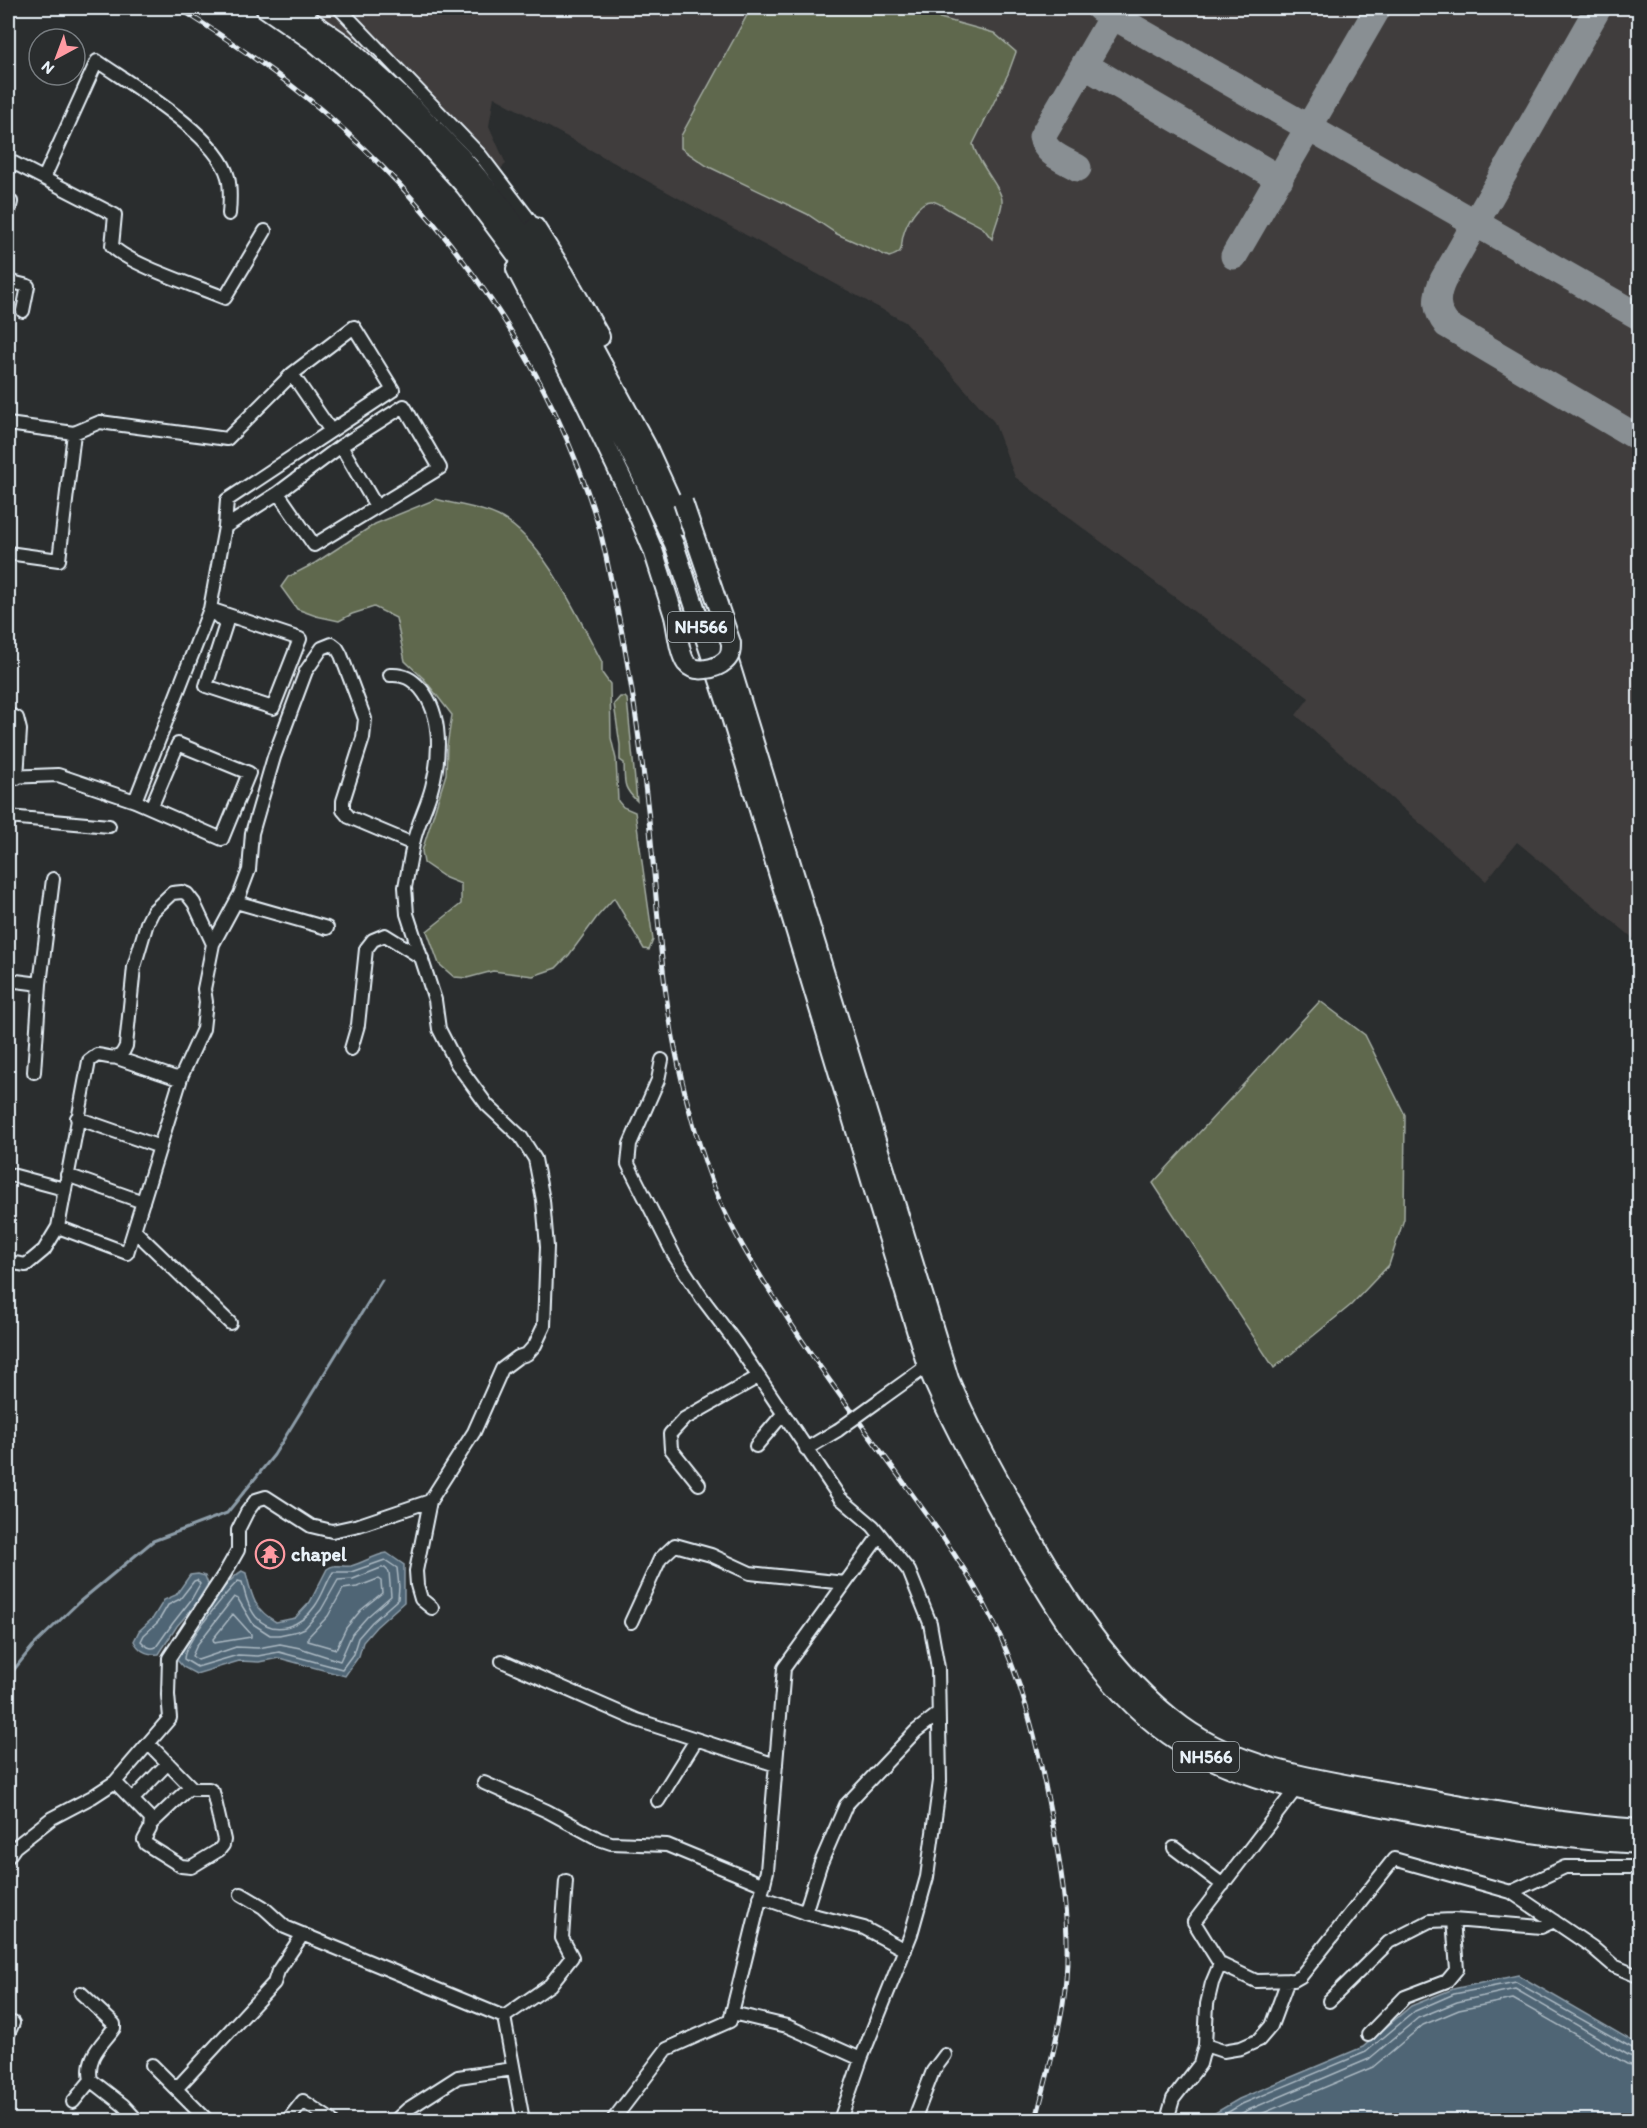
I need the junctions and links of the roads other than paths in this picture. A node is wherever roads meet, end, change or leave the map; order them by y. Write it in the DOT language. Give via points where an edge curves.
graph roads {
  1 [pos="265,8"];
  2 [pos="292,8"];
  3 [pos="339,8"];
  4 [pos="8,160"];
  5 [pos="44,178"];
  6 [pos="8,200"];
  7 [pos="8,214"];
  8 [pos="229,214"];
  9 [pos="535,227"];
  10 [pos="265,231"];
  11 [pos="511,247"];
  12 [pos="8,281"];
  13 [pos="23,311"];
  14 [pos="292,374"];
  15 [pos="8,424"];
  16 [pos="331,431"];
  17 [pos="74,434"];
  18 [pos="341,446"];
  19 [pos="278,493"];
  20 [pos="376,506"];
  21 [pos="225,527"];
  22 [pos="8,553"];
  23 [pos="210,609"];
  24 [pos="390,675"];
  25 [pos="8,714"];
  26 [pos="12,778"];
  27 [pos="135,801"];
  28 [pos="151,808"];
  29 [pos="8,817"];
  30 [pos="108,826"];
  31 [pos="413,844"];
  32 [pos="53,879"];
  33 [pos="236,902"];
  34 [pos="327,928"];
  35 [pos="213,944"];
  36 [pos="422,958"];
  37 [pos="8,980"];
  38 [pos="40,984"];
  39 [pos="351,1049"];
  40 [pos="117,1058"];
  41 [pos="663,1060"];
  42 [pos="34,1072"];
  43 [pos="182,1076"];
  44 [pos="77,1118"];
  45 [pos="160,1147"];
  46 [pos="8,1174"];
  47 [pos="67,1175"];
  48 [pos="64,1189"];
  49 [pos="143,1202"];
  50 [pos="58,1227"];
  51 [pos="134,1230"];
  52 [pos="8,1262"];
  53 [pos="230,1323"];
  54 [pos="939,1348"];
  55 [pos="927,1366"];
  56 [pos="758,1377"];
  57 [pos="783,1414"];
  58 [pos="756,1446"];
  59 [pos="806,1449"];
  60 [pos="699,1484"];
  61 [pos="430,1501"];
  62 [pos="880,1535"];
  63 [pos="845,1583"];
  64 [pos="432,1608"];
  65 [pos="632,1622"];
  66 [pos="502,1661"];
  67 [pos="939,1714"];
  68 [pos="696,1740"];
  69 [pos="149,1744"];
  70 [pos="168,1763"];
  71 [pos="776,1765"];
  72 [pos="115,1782"];
  73 [pos="484,1783"];
  74 [pos="190,1787"];
  75 [pos="1295,1790"];
  76 [pos="133,1799"];
  77 [pos="658,1801"];
  78 [pos="151,1824"];
  79 [pos="1640,1829"];
  80 [pos="1640,1844"];
  81 [pos="1174,1848"];
  82 [pos="8,1857"];
  83 [pos="1640,1867"];
  84 [pos="566,1881"];
  85 [pos="1223,1885"];
  86 [pos="762,1891"];
  87 [pos="1511,1892"];
  88 [pos="241,1894"];
  89 [pos="805,1913"];
  90 [pos="1453,1920"];
  91 [pos="1554,1921"];
  92 [pos="303,1934"];
  93 [pos="905,1950"];
  94 [pos="1220,1964"];
  95 [pos="1640,1977"];
  96 [pos="1287,1980"];
  97 [pos="81,1993"];
  98 [pos="1329,2001"];
  99 [pos="732,2013"];
  100 [pos="504,2018"];
  101 [pos="1368,2035"];
  102 [pos="1205,2045"];
  103 [pos="945,2055"];
  104 [pos="861,2059"];
  105 [pos="152,2065"];
  106 [pos="513,2069"];
  107 [pos="92,2079"];
  108 [pos="176,2089"];
  109 [pos="73,2102"];
  110 [pos="137,2121"];
  111 [pos="207,2121"];
  112 [pos="288,2121"];
  113 [pos="331,2121"];
  114 [pos="396,2121"];
  115 [pos="523,2121"];
  116 [pos="613,2121"];
  117 [pos="840,2121"];
  118 [pos="914,2121"];
  119 [pos="1167,2121"];
  1 -- 11 [label="highway, NH566" via="313,41 380,99 465,186"];
  2 -- 9 [label="highway, NH566" via="344,44"];
  3 -- 9 [label="street" via="481,156"];
  4 -- 5 [label="street"];
  5 -- 8 [label="street" via="97,61 170,111 209,144 228,177"];
  5 -- 10 [label="street" via="115,215 112,246 116,251 225,298"];
  6 -- 7 [label="street"];
  9 -- 11 [label="highway, bridge" via="586,312 661,452 683,502 731,643 729,655 718,665 699,670 689,666 684,658 652,550 628,491 518,275"];
  9 -- 54 [label="highway, NH566" via="564,299 647,447 678,511 698,565"];
  11 -- 55 [label="highway, NH566" via="596,385 674,544 728,707"];
  12 -- 13 [label="street" via="28,286"];
  14 -- 16 [label="street"];
  14 -- 16 [label="street" via="354,327 393,390"];
  14 -- 17 [label="street" via="227,439 100,422"];
  15 -- 17 [label="street"];
  16 -- 21 [label="street" via="227,500"];
  17 -- 22 [label="street" via="59,560"];
  18 -- 19 [label="street"];
  18 -- 20 [label="street"];
  18 -- 20 [label="street" via="404,406 440,468"];
  19 -- 20 [label="street" via="314,544"];
  19 -- 21 [label="street"];
  21 -- 23 [label="street"];
  23 -- 23 [label="street" via="226,624 206,686 273,708 300,639"];
  23 -- 27 [label="street"];
  24 -- 31 [label="street" via="400,674 417,684 427,696 436,720 438,761"];
  25 -- 26 [label="street" via="17,718 21,730"];
  26 -- 27 [label="street" via="58,775"];
  27 -- 28 [label="street"];
  28 -- 28 [label="street" via="222,838 249,773 178,744"];
  29 -- 30 [label="street"];
  31 -- 33 [label="street" via="349,817 343,810 365,719 341,655 332,644 322,648 306,671 286,722 261,796 249,870"];
  31 -- 36 [label="street" via="405,887 407,914"];
  32 -- 38 [label="street"];
  33 -- 34 [label="street"];
  33 -- 35 [label="street"];
  35 -- 40 [label="street" via="187,894 172,893 153,911 134,967 126,1046"];
  35 -- 43 [label="street" via="204,989 203,1029"];
  36 -- 39 [label="street" via="385,935 373,940 366,949 358,1025"];
  36 -- 61 [label="street" via="439,1029 457,1064 487,1105 521,1137 535,1159 547,1247 544,1326 536,1345 502,1369 474,1432"];
  37 -- 38 [label="street"];
  38 -- 42 [label="street"];
  40 -- 43 [label="street" via="173,1077"];
  40 -- 44 [label="street" via="97,1055 88,1062"];
  41 -- 56 [label="street" via="630,1144 628,1164 674,1255"];
  43 -- 45 [label="street"];
  44 -- 45 [label="street"];
  44 -- 47 [label="street"];
  45 -- 49 [label="street"];
  46 -- 48 [label="street"];
  47 -- 48 [label="street"];
  47 -- 49 [label="street"];
  48 -- 50 [label="street"];
  49 -- 51 [label="street"];
  50 -- 51 [label="street" via="128,1252"];
  50 -- 52 [label="street" via="44,1250 26,1265"];
  51 -- 53 [label="street"];
  54 -- 55 [label="street"];
  54 -- 79 [label="highway, NH566" via="965,1418 1063,1593 1105,1652 1142,1692 1183,1726 1246,1759 1323,1780 1528,1818"];
  55 -- 59 [label="street, bridge"];
  55 -- 75 [label="highway, NH566" via="944,1408 1020,1547 1099,1667 1148,1719 1188,1748 1240,1773"];
  56 -- 57 [label="street"];
  56 -- 60 [label="street" via="684,1419 670,1434 672,1449"];
  57 -- 58 [label="street"];
  57 -- 59 [label="street"];
  59 -- 62 [label="street" via="840,1498"];
  61 -- 64 [label="street" via="416,1571 421,1599"];
  61 -- 69 [label="street" via="332,1531 311,1526 266,1497 256,1500 238,1530 238,1550 169,1658 170,1718"];
  62 -- 63 [label="street"];
  62 -- 67 [label="street" via="909,1571 930,1623 938,1668"];
  63 -- 65 [label="street" via="750,1573 711,1555 675,1545 660,1559"];
  63 -- 71 [label="street" via="784,1668"];
  66 -- 68 [label="street" via="637,1720"];
  67 -- 89 [label="street" via="916,1731 846,1805 820,1865"];
  67 -- 93 [label="street" via="940,1781 927,1877"];
  68 -- 71 [label="street"];
  68 -- 77 [label="street"];
  69 -- 70 [label="street"];
  69 -- 72 [label="street"];
  70 -- 74 [label="street"];
  70 -- 76 [label="street"];
  71 -- 86 [label="street"];
  72 -- 76 [label="street"];
  72 -- 82 [label="street" via="52,1818"];
  73 -- 86 [label="street" via="547,1810 599,1839 667,1845"];
  74 -- 78 [label="street"];
  74 -- 78 [label="street" via="213,1792 224,1840 219,1850 191,1867 181,1866 146,1844"];
  75 -- 80 [label="highway, NH566" via="1490,1827"];
  75 -- 85 [label="street"];
  76 -- 78 [label="street"];
  81 -- 85 [label="street"];
  83 -- 87 [label="street" via="1565,1867"];
  84 -- 100 [label="street" via="562,1938 572,1957 550,1985"];
  85 -- 94 [label="street" via="1194,1922"];
  86 -- 89 [label="street"];
  86 -- 99 [label="street"];
  87 -- 91 [label="street"];
  87 -- 96 [label="street" via="1394,1859 1301,1976"];
  88 -- 92 [label="street" via="285,1927"];
  89 -- 93 [label="street" via="864,1928"];
  90 -- 91 [label="street" via="1540,1928"];
  90 -- 98 [label="street" via="1430,1922 1389,1942"];
  90 -- 101 [label="street" via="1457,1969 1447,1981 1405,1997"];
  91 -- 95 [label="street" via="1614,1966"];
  92 -- 100 [label="street"];
  92 -- 108 [label="street" via="274,1983"];
  93 -- 104 [label="street"];
  94 -- 96 [label="street" via="1256,1981"];
  94 -- 102 [label="street" via="1207,2004"];
  96 -- 102 [label="street" via="1271,2026 1259,2040 1224,2051"];
  97 -- 107 [label="street" via="114,2024 90,2061"];
  99 -- 104 [label="street" via="787,2026"];
  99 -- 116 [label="street" via="730,2020 667,2049"];
  100 -- 106 [label="street"];
  102 -- 119 [label="street" via="1200,2064 1173,2099"];
  103 -- 118 [label="street" via="933,2071"];
  104 -- 117 [label="street"];
  105 -- 108 [label="street"];
  106 -- 114 [label="street" via="458,2078 408,2109"];
  106 -- 115 [label="street"];
  107 -- 109 [label="street"];
  107 -- 110 [label="street"];
  108 -- 111 [label="street"];
  112 -- 113 [label="street" via="303,2101"];
}
